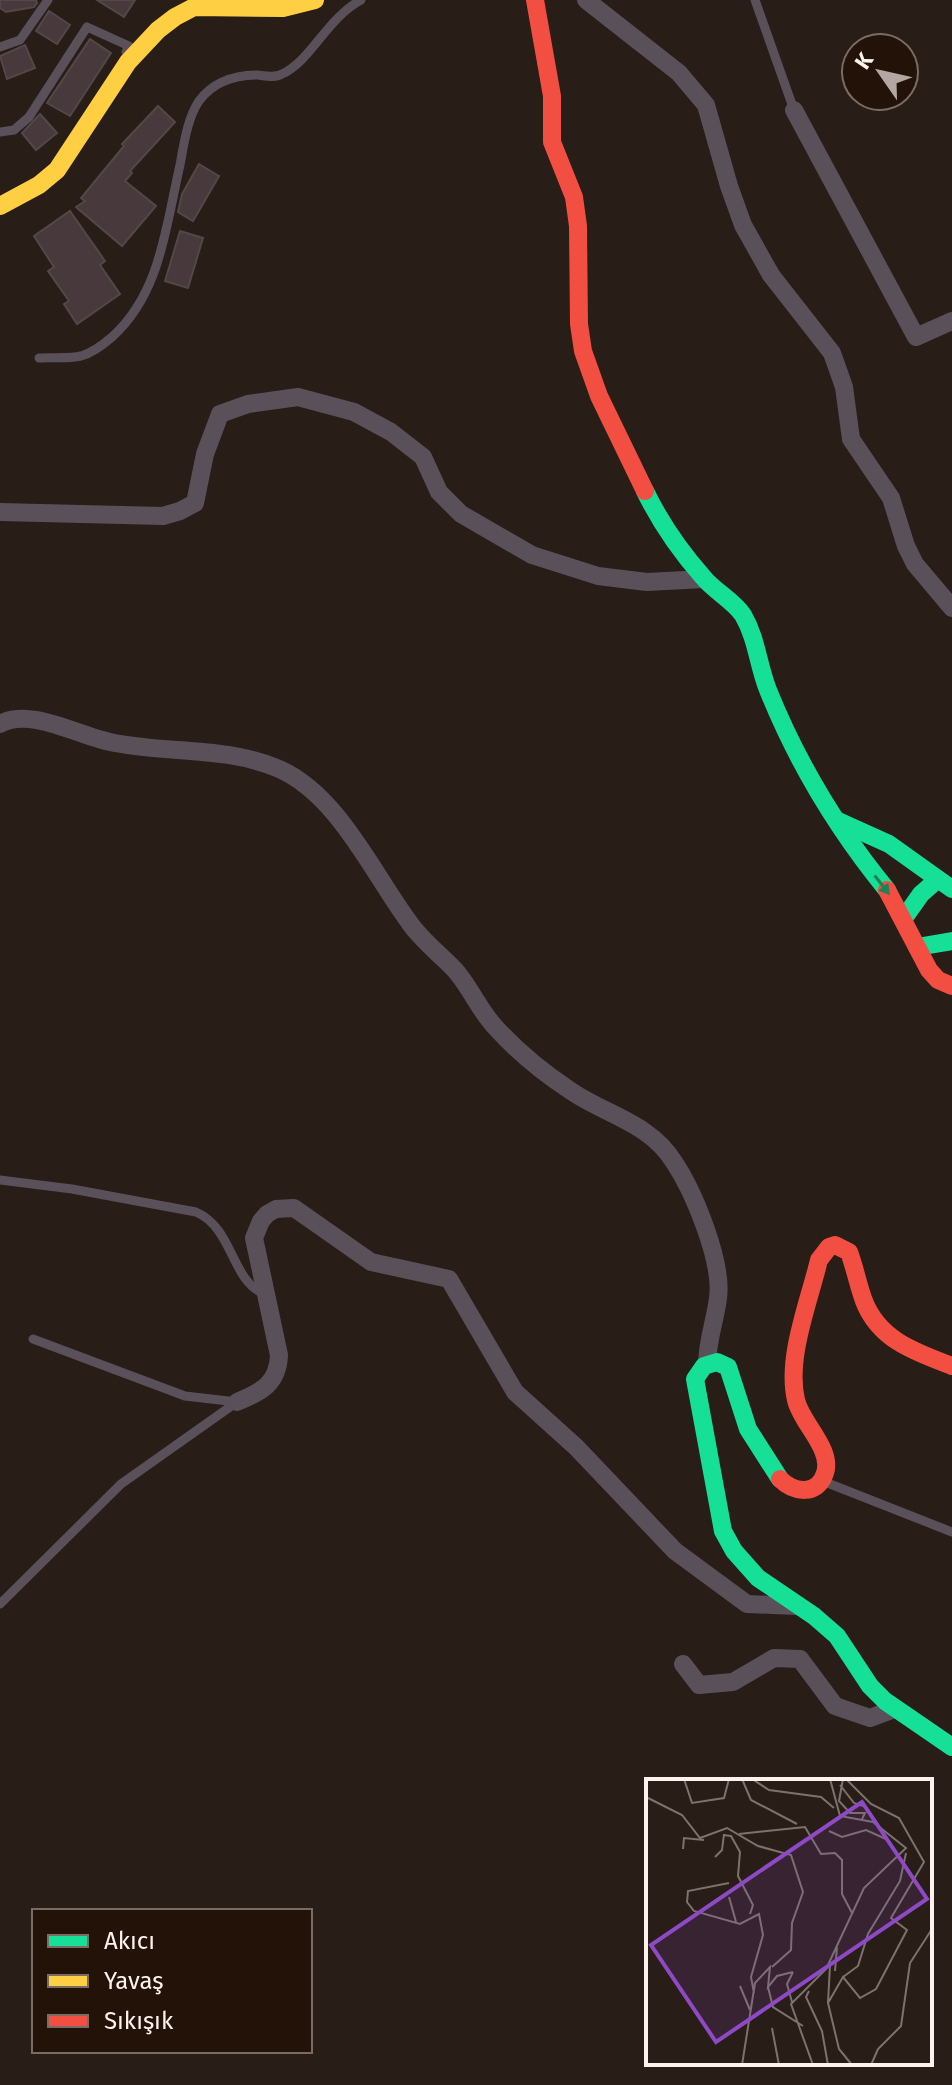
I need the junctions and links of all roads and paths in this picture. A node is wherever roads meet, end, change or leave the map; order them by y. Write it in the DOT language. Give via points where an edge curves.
graph roads {
  1 [pos="48,0"];
  2 [pos="315,0"];
  3 [pos="361,0"];
  4 [pos="535,0"];
  5 [pos="586,0"];
  6 [pos="755,0"];
  7 [pos="0,47"];
  8 [pos="113,81"];
  9 [pos="794,110"];
  10 [pos="0,132"];
  11 [pos="0,206"];
  12 [pos="952,321"];
  13 [pos="39,358"];
  14 [pos="0,512"];
  15 [pos="704,579"];
  16 [pos="952,608"];
  17 [pos="0,724"];
  18 [pos="838,821"];
  19 [pos="945,884"];
  20 [pos="904,918"];
  21 [pos="952,941"];
  22 [pos="917,947"];
  23 [pos="952,986"];
  24 [pos="0,1180"];
  25 [pos="266,1294"];
  26 [pos="33,1339"];
  27 [pos="707,1363"];
  28 [pos="952,1366"];
  29 [pos="237,1402"];
  30 [pos="822,1480"];
  31 [pos="952,1532"];
  32 [pos="0,1604"];
  33 [pos="797,1606"];
  34 [pos="683,1664"];
  35 [pos="894,1709"];
  36 [pos="952,1747"];
  1 -- 7 [label="lane" via="20,40"];
  2 -- 8 [label="street" via="289,8 197,6 146,42"];
  3 -- 13 [label="lane" via="279,76 232,78 200,100 188,129 158,265 144,299 95,350 82,356"];
  4 -- 15 [label="street" via="552,96 552,142 574,197 579,324 590,375 658,517"];
  5 -- 16 [label="street" via="679,73 706,105 748,234 771,275 832,353 844,387 851,439 891,498 915,564"];
  6 -- 9 [label="lane"];
  8 -- 10 [label="lane" via="129,46 87,27 29,117 14,130"];
  8 -- 11 [label="street" via="56,173"];
  9 -- 12 [label="street" via="916,337"];
  14 -- 15 [label="street" via="163,516 180,511 195,503 220,414 298,397 354,412 391,432 423,457 439,492 461,514 532,555 598,576 647,582"];
  15 -- 18 [label="street" via="741,612 786,731"];
  17 -- 27 [label="street" via="30,718 111,743 233,756 278,768 313,792 335,813 411,926 457,972 495,1028 573,1093 641,1128 673,1159 701,1214 715,1264 719,1296"];
  18 -- 19 [label="street" via="889,844"];
  18 -- 20 [label="street, one-way"];
  19 -- 20 [label="street" via="921,894"];
  20 -- 22 [label="street"];
  21 -- 22 [label="street"];
  22 -- 23 [label="street" via="929,970"];
  24 -- 25 [label="lane" via="196,1212 220,1230 246,1281"];
  25 -- 29 [label="street" via="278,1367 268,1386"];
  25 -- 33 [label="street" via="254,1238 267,1214 286,1207 371,1262 449,1279 515,1392 675,1551 747,1604"];
  26 -- 29 [label="lane" via="185,1396"];
  27 -- 30 [label="street" via="728,1367 748,1429 780,1479 802,1491"];
  27 -- 33 [label="street" via="695,1379 723,1531 741,1564"];
  28 -- 30 [label="street" via="904,1347 879,1327 870,1316 849,1252 840,1245 829,1247 819,1260 792,1371 796,1403 826,1459"];
  29 -- 32 [label="lane" via="121,1484"];
  30 -- 31 [label="lane"];
  33 -- 35 [label="street" via="833,1631 863,1677"];
  34 -- 35 [label="street" via="699,1685 733,1682 774,1658 800,1659 835,1706 870,1718"];
  35 -- 36 [label="street"];
}
